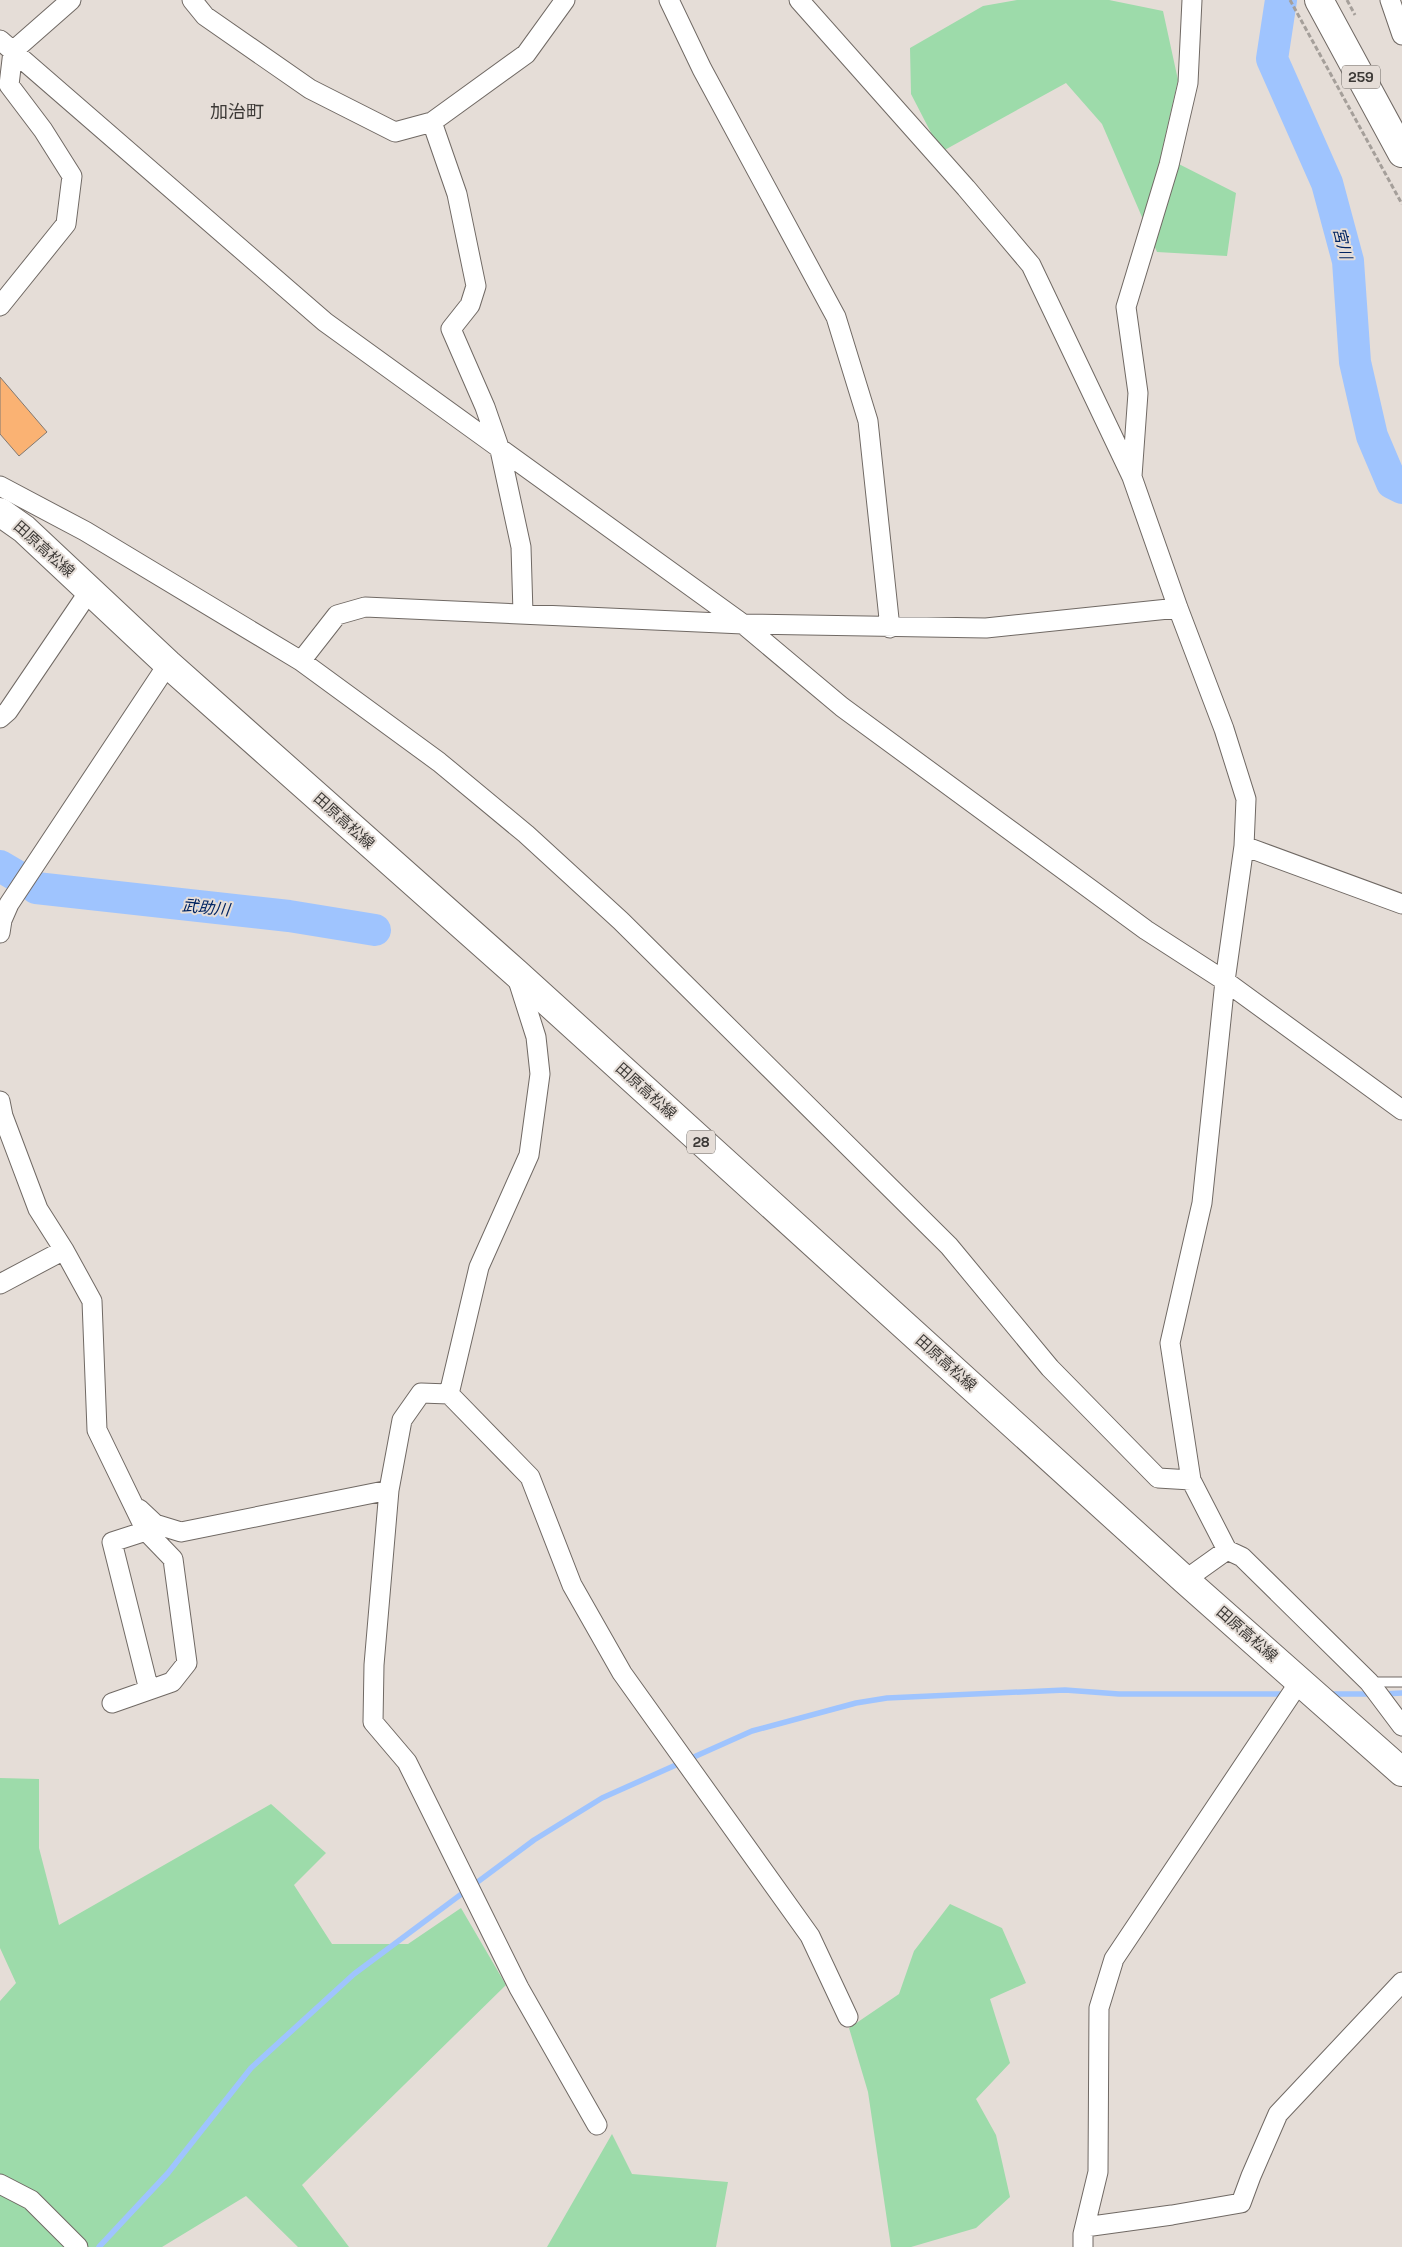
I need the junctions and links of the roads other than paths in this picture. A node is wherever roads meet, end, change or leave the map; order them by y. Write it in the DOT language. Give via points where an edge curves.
graph roads {
  1 [pos="71,0"];
  2 [pos="192,0"];
  3 [pos="565,0"];
  4 [pos="669,0"];
  5 [pos="799,0"];
  6 [pos="1192,0"];
  7 [pos="1319,0"];
  8 [pos="1390,0"];
  9 [pos="1402,35"];
  10 [pos="6,45"];
  11 [pos="432,122"];
  12 [pos="1402,154"];
  13 [pos="0,306"];
  14 [pos="500,450"];
  15 [pos="1132,477"];
  16 [pos="0,486"];
  17 [pos="0,512"];
  18 [pos="90,590"];
  19 [pos="1178,608"];
  20 [pos="523,613"];
  21 [pos="743,624"];
  22 [pos="890,628"];
  23 [pos="301,661"];
  24 [pos="168,664"];
  25 [pos="0,718"];
  26 [pos="1244,846"];
  27 [pos="4,902"];
  28 [pos="1402,904"];
  29 [pos="0,933"];
  30 [pos="516,973"];
  31 [pos="1225,981"];
  32 [pos="1402,1110"];
  33 [pos="1,1111"];
  34 [pos="64,1250"];
  35 [pos="0,1284"];
  36 [pos="449,1394"];
  37 [pos="1191,1480"];
  38 [pos="389,1490"];
  39 [pos="132,1503"];
  40 [pos="146,1531"];
  41 [pos="1226,1550"];
  42 [pos="1185,1580"];
  43 [pos="1300,1681"];
  44 [pos="1369,1682"];
  45 [pos="1402,1682"];
  46 [pos="149,1690"];
  47 [pos="112,1703"];
  48 [pos="1402,1726"];
  49 [pos="1402,1772"];
  50 [pos="1402,1982"];
  51 [pos="848,2017"];
  52 [pos="597,2125"];
  53 [pos="0,2184"];
  54 [pos="1085,2227"];
  55 [pos="78,2247"];
  56 [pos="1083,2247"];
  1 -- 10 [label="street"];
  2 -- 11 [label="street" via="205,16 318,94 395,132"];
  3 -- 11 [label="street" via="526,54"];
  4 -- 22 [label="street" via="702,69 836,317 868,421"];
  5 -- 15 [label="street" via="1031,265"];
  6 -- 15 [label="street" via="1188,83 1169,165 1126,307 1138,393"];
  7 -- 12 [label="main road, 259"];
  8 -- 9 [label="street"];
  10 -- 13 [label="street" via="8,85 43,130 72,176 66,224"];
  10 -- 14 [label="street" via="325,322"];
  11 -- 14 [label="street" via="457,194 476,286 470,305 451,329"];
  14 -- 20 [label="street" via="521,547"];
  14 -- 21 [label="street"];
  15 -- 19 [label="street"];
  16 -- 23 [label="street" via="85,531"];
  17 -- 18 [label="main road, 田原高松線 / 28" via="24,529"];
  18 -- 24 [label="main road, 田原高松線 / 28"];
  18 -- 25 [label="street" via="8,711"];
  19 -- 22 [label="street" via="986,628"];
  19 -- 26 [label="street" via="1224,729 1246,799"];
  20 -- 21 [label="street"];
  20 -- 23 [label="street" via="365,607 337,615"];
  21 -- 22 [label="street"];
  21 -- 31 [label="street" via="842,707 1146,930"];
  23 -- 37 [label="street" via="439,762 526,834 621,921 950,1246 1050,1368 1158,1478"];
  24 -- 27 [label="street"];
  24 -- 30 [label="main road, 田原高松線 / 28"];
  26 -- 28 [label="street"];
  26 -- 31 [label="street"];
  27 -- 29 [label="street"];
  30 -- 36 [label="street" via="536,1037 540,1074 529,1155 479,1267"];
  30 -- 42 [label="main road, 田原高松線 / 28"];
  31 -- 32 [label="street"];
  31 -- 37 [label="street" via="1202,1203 1170,1343"];
  33 -- 34 [label="street" via="38,1210"];
  34 -- 35 [label="street"];
  34 -- 39 [label="street" via="92,1301 97,1430"];
  36 -- 38 [label="street" via="421,1393 402,1420"];
  36 -- 51 [label="street" via="530,1477 572,1585 622,1673 810,1936"];
  37 -- 41 [label="street"];
  38 -- 39 [label="street" via="181,1532 155,1524"];
  38 -- 52 [label="street" via="374,1665 373,1722 407,1762 519,1988"];
  39 -- 40 [label="street"];
  40 -- 46 [label="street" via="112,1542"];
  40 -- 46 [label="street" via="174,1559 187,1663 172,1682"];
  41 -- 42 [label="street"];
  41 -- 44 [label="street" via="1242,1557"];
  42 -- 43 [label="main road, 田原高松線 / 28"];
  43 -- 49 [label="main road, 田原高松線 / 28"];
  43 -- 54 [label="street" via="1114,1959 1098,2008 1098,2172"];
  44 -- 45 [label="lane"];
  44 -- 48 [label="street"];
  46 -- 47 [label="street"];
  50 -- 54 [label="street" via="1278,2114 1241,2203"];
  53 -- 55 [label="street" via="30,2200"];
  54 -- 56 [label="street"];
}
